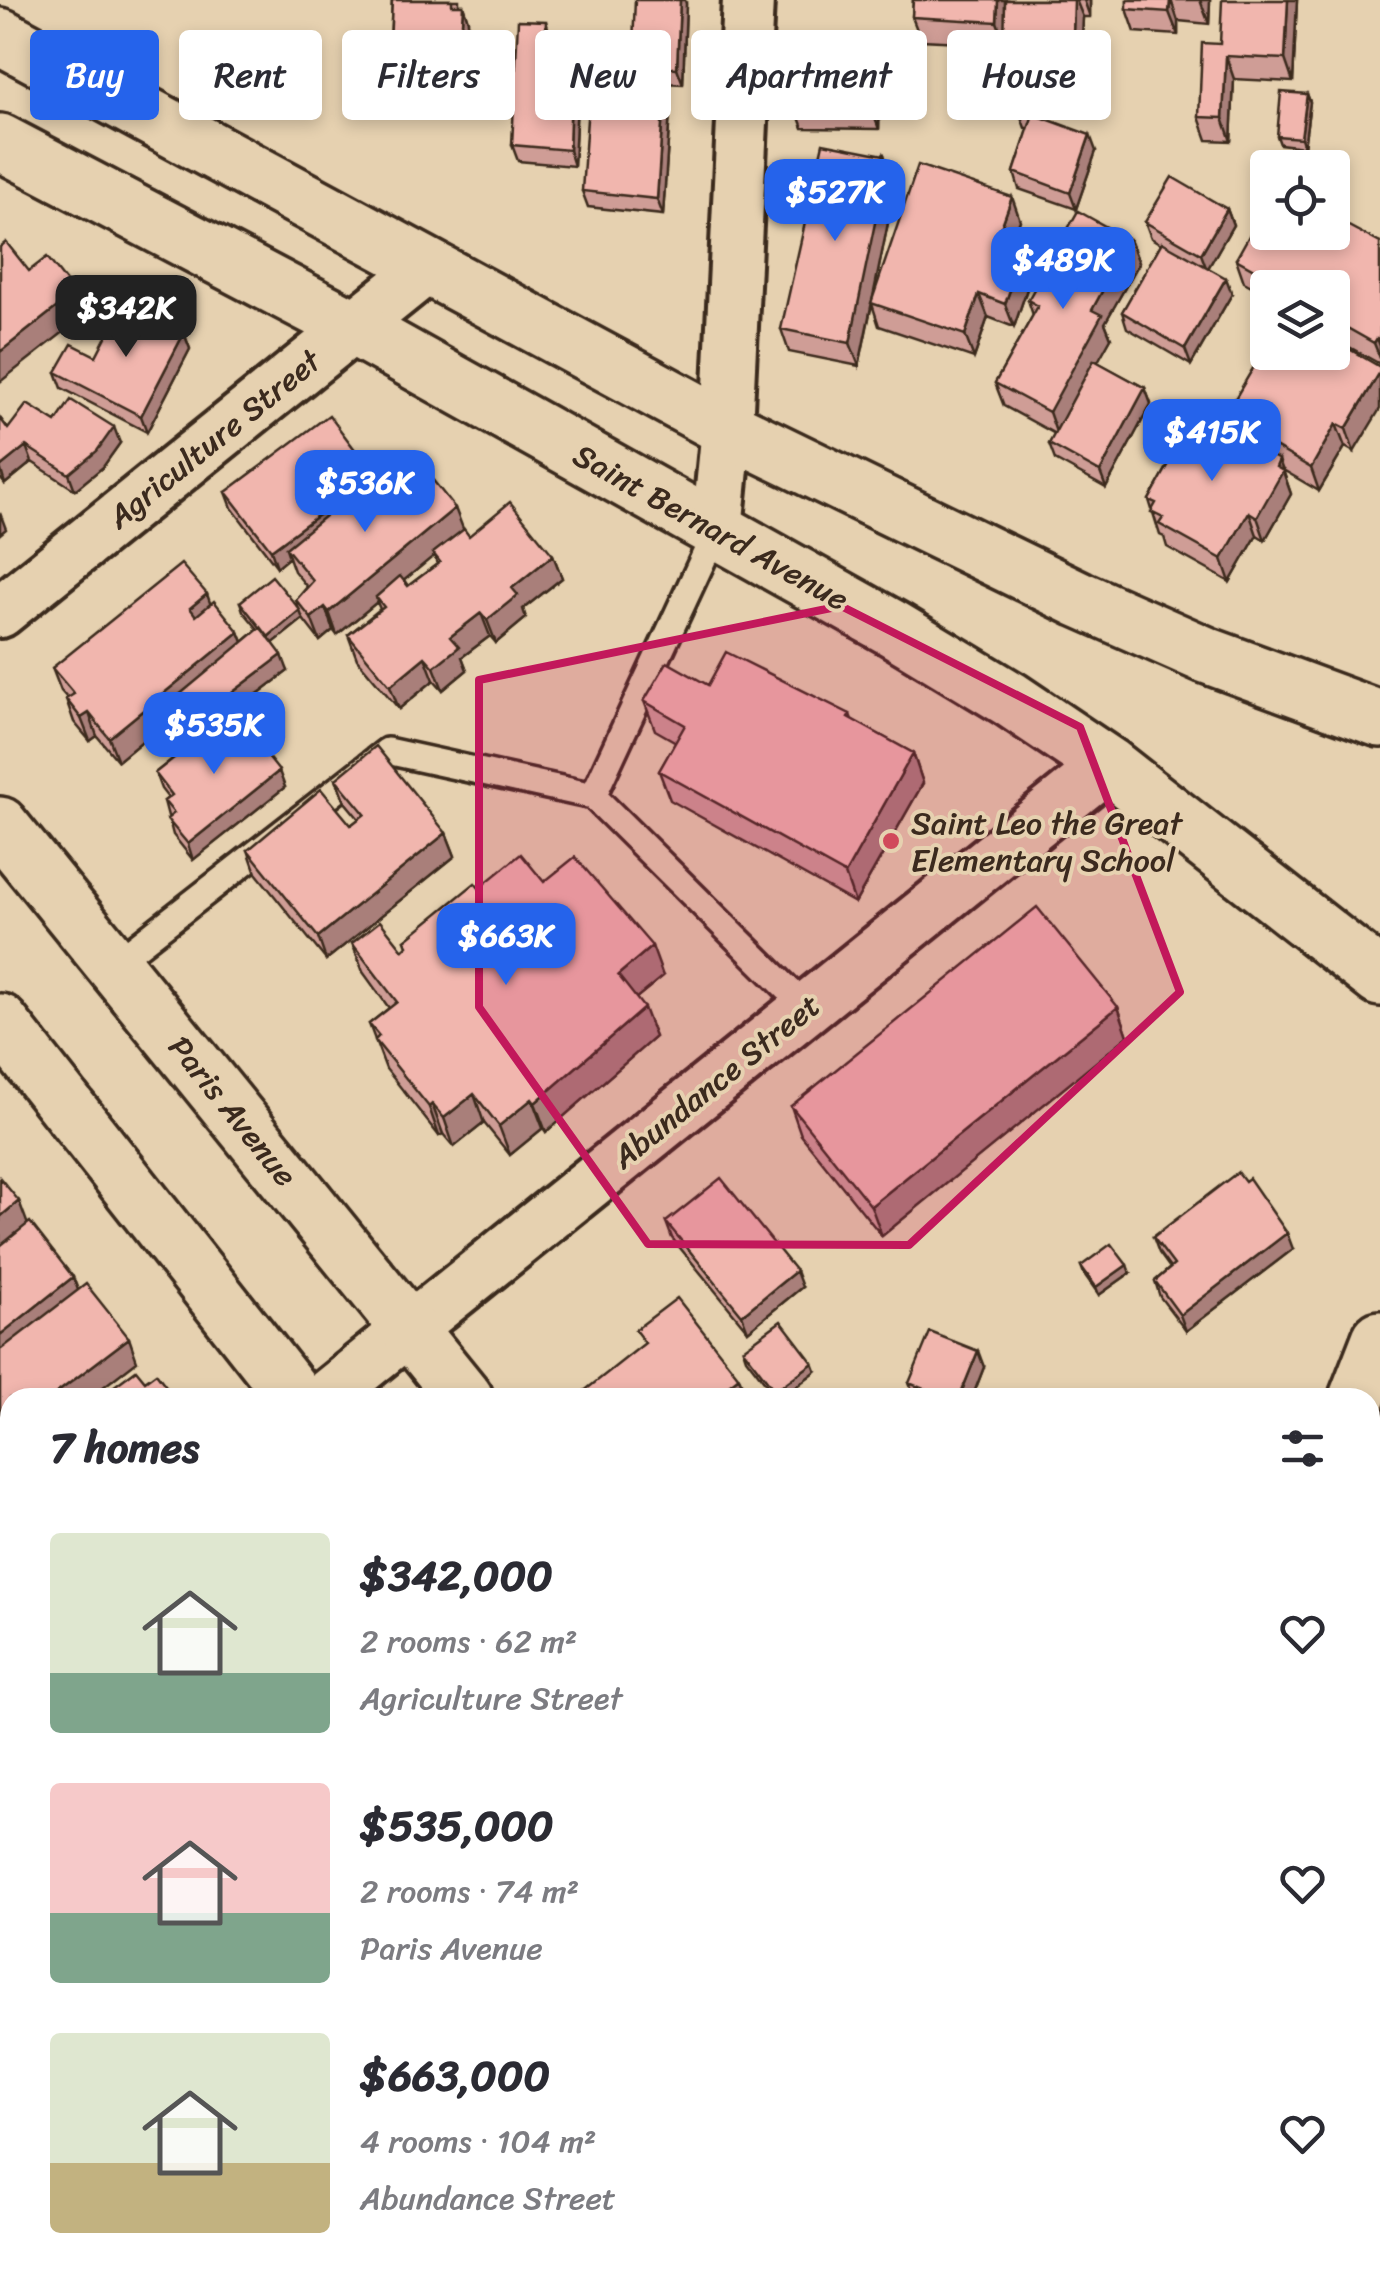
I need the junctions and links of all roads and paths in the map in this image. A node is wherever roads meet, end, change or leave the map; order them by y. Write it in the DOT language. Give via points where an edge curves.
graph roads {
  1 [pos="748,0"];
  2 [pos="0,36"];
  3 [pos="0,142"];
  4 [pos="428,267"];
  5 [pos="353,327"];
  6 [pos="727,428"];
  7 [pos="717,530"];
  8 [pos="0,612"];
  9 [pos="1380,719"];
  10 [pos="1108,764"];
  11 [pos="594,796"];
  12 [pos="0,824"];
  13 [pos="114,964"];
  14 [pos="1380,978"];
  15 [pos="807,1008"];
  16 [pos="0,1022"];
  17 [pos="410,1328"];
  18 [pos="1380,1340"];
  19 [pos="288,1388"];
  20 [pos="336,1388"];
  21 [pos="457,1388"];
  22 [pos="1361,1388"];
  1 -- 6 [label="street"];
  2 -- 4 [label="street"];
  3 -- 5 [label="street, Saint Bernard Avenue"];
  4 -- 5 [label="street, Agriculture Street"];
  4 -- 6 [label="street"];
  5 -- 7 [label="street, Saint Bernard Avenue"];
  5 -- 8 [label="street, Agriculture Street"];
  6 -- 7 [label="street"];
  6 -- 9 [label="street" via="1078,599"];
  7 -- 10 [label="street, Saint Bernard Avenue" via="894,629"];
  7 -- 11 [label="lane"];
  10 -- 14 [label="street, Saint Bernard Avenue"];
  10 -- 15 [label="street, Abundance Street"];
  11 -- 13 [label="lane" via="387,751"];
  11 -- 15 [label="lane"];
  12 -- 13 [label="street, Paris Avenue"];
  13 -- 17 [label="street, Paris Avenue"];
  15 -- 17 [label="street, Abundance Street"];
  16 -- 19 [label="street"];
  17 -- 20 [label="street, Abundance Street"];
  17 -- 21 [label="street, Paris Avenue"];
  18 -- 22 [label="street"];
}
